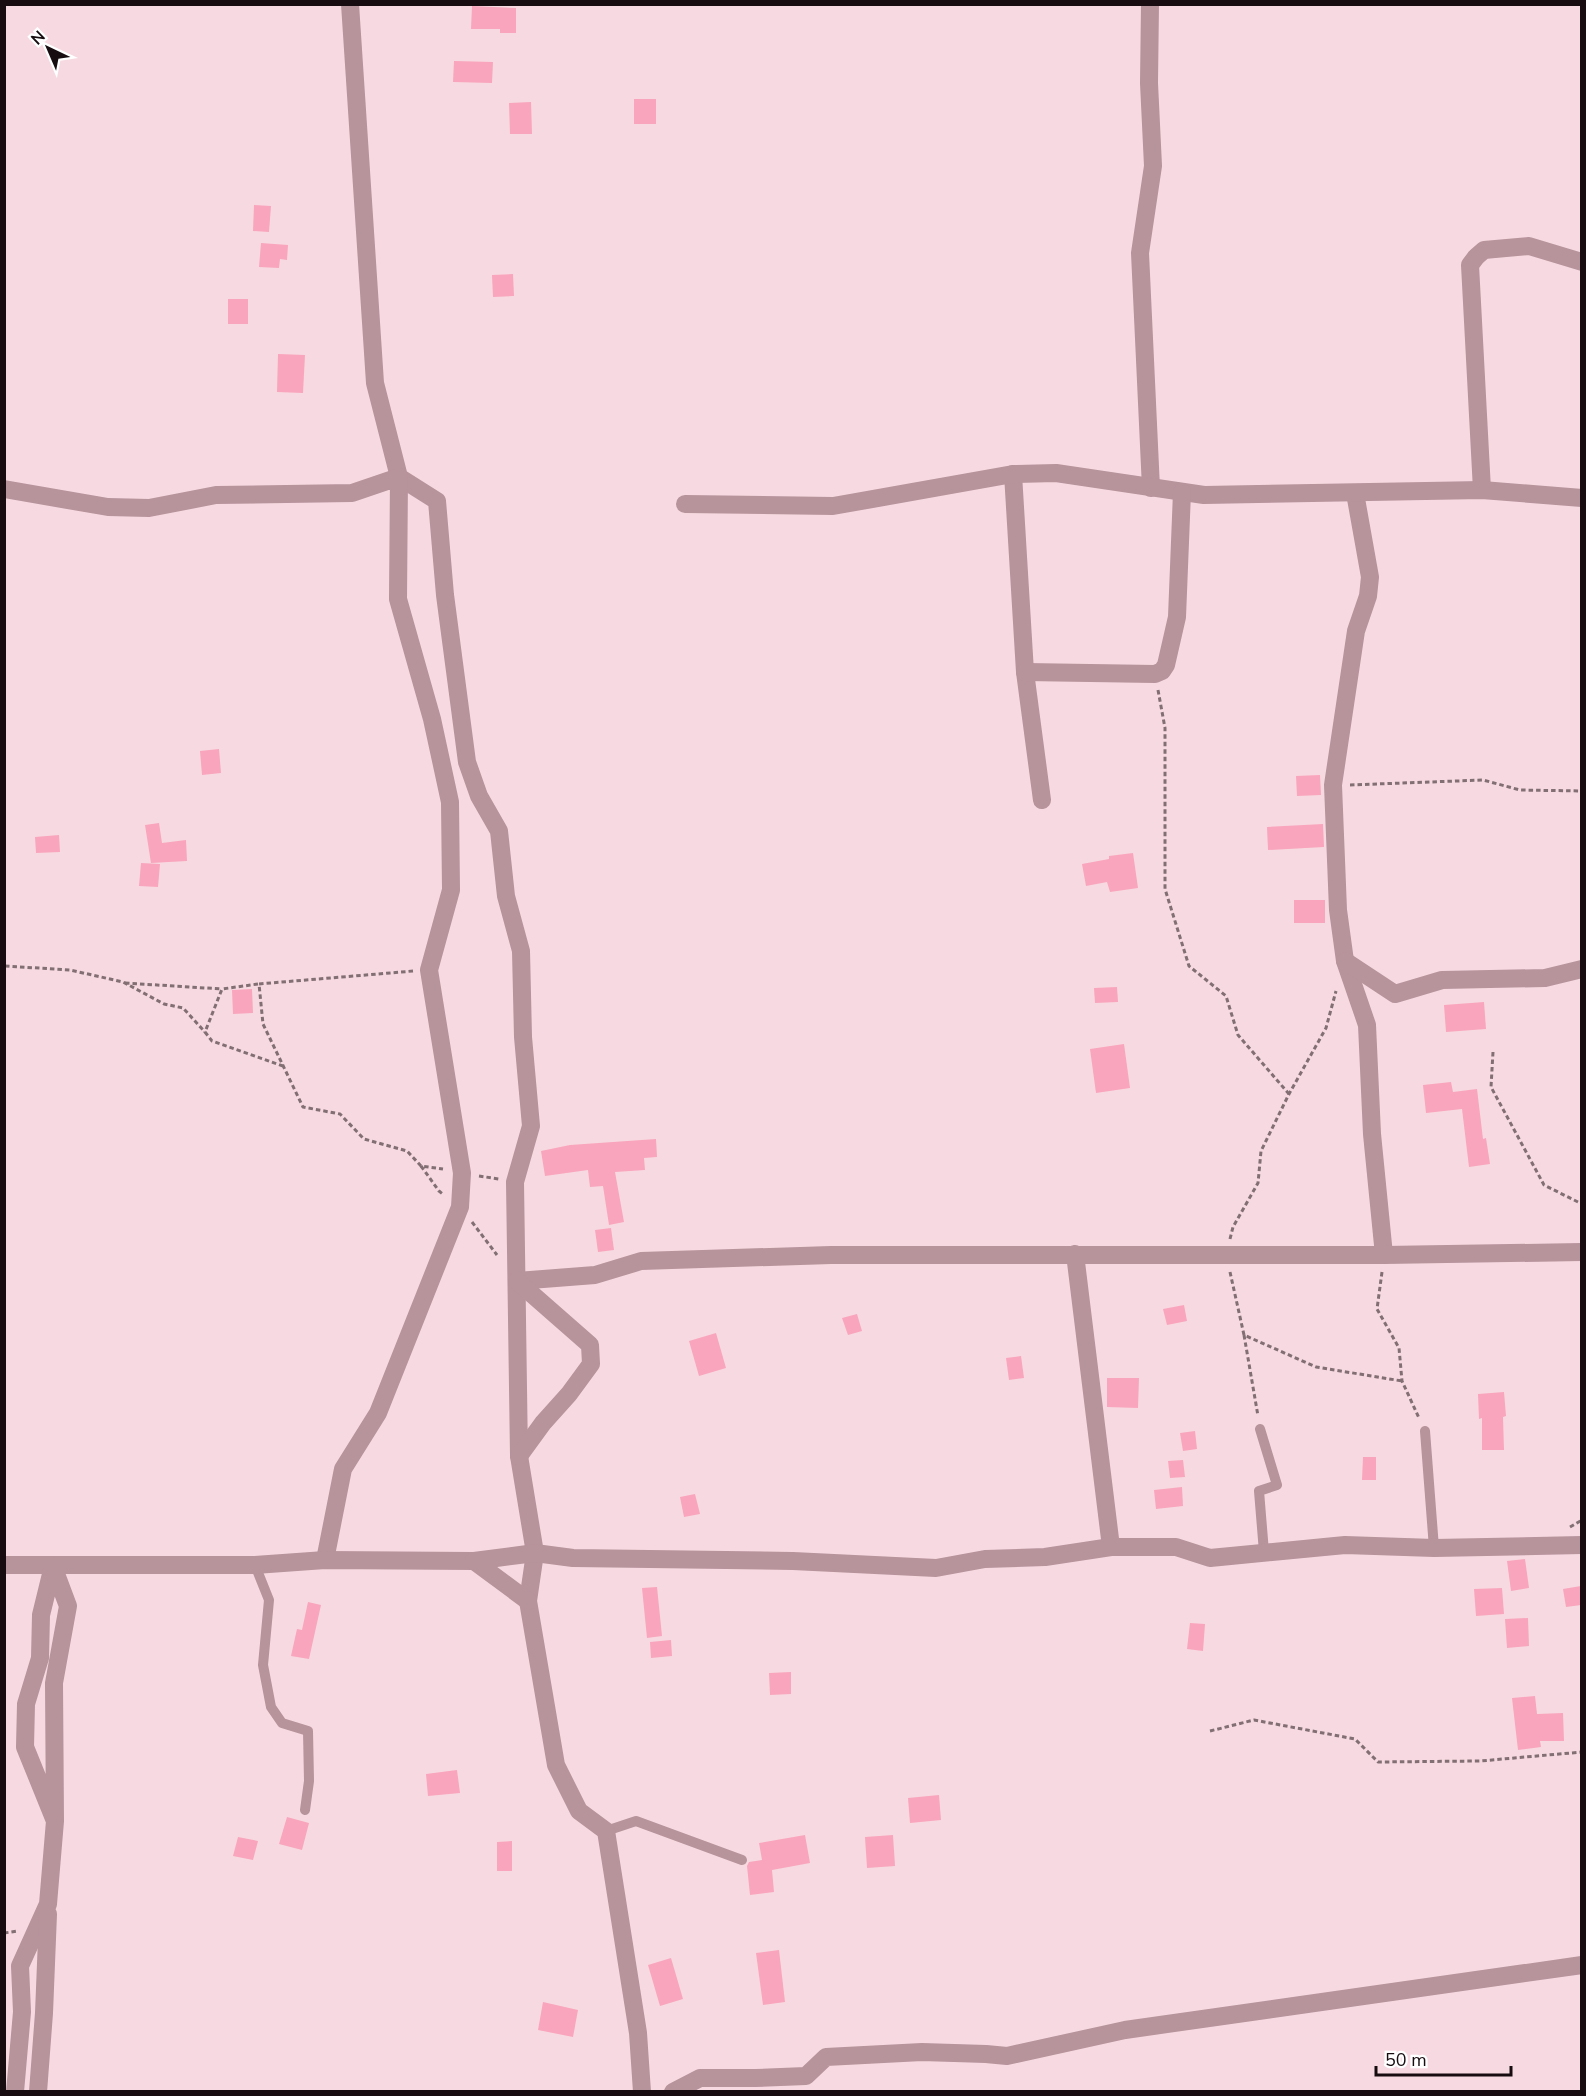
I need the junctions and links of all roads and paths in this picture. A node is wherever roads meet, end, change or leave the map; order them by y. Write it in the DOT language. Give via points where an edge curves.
graph roads {
  1 [pos="350,4"];
  2 [pos="1150,4"];
  3 [pos="1581,262"];
  4 [pos="1013,474"];
  5 [pos="399,477"];
  6 [pos="1150,488"];
  7 [pos="4,489"];
  8 [pos="1482,490"];
  9 [pos="1182,492"];
  10 [pos="1355,493"];
  11 [pos="1581,498"];
  12 [pos="686,504"];
  13 [pos="1025,672"];
  14 [pos="1155,674"];
  15 [pos="467,762"];
  16 [pos="1333,785"];
  17 [pos="1581,790"];
  18 [pos="1042,800"];
  19 [pos="450,802"];
  20 [pos="1345,961"];
  21 [pos="5,966"];
  22 [pos="1581,969"];
  23 [pos="429,970"];
  24 [pos="123,982"];
  25 [pos="259,984"];
  26 [pos="222,989"];
  27 [pos="204,1032"];
  28 [pos="1493,1052"];
  29 [pos="283,1066"];
  30 [pos="1289,1094"];
  31 [pos="462,1173"];
  32 [pos="515,1182"];
  33 [pos="1581,1204"];
  34 [pos="1581,1252"];
  35 [pos="1075,1254"];
  36 [pos="1227,1255"];
  37 [pos="1384,1255"];
  38 [pos="517,1281"];
  39 [pos="1244,1335"];
  40 [pos="1402,1381"];
  41 [pos="1260,1429"];
  42 [pos="1425,1431"];
  43 [pos="519,1456"];
  44 [pos="1581,1545"];
  45 [pos="1111,1546"];
  46 [pos="1434,1548"];
  47 [pos="1264,1552"];
  48 [pos="536,1553"];
  49 [pos="325,1560"];
  50 [pos="474,1561"];
  51 [pos="4,1565"];
  52 [pos="255,1565"];
  53 [pos="54,1566"];
  54 [pos="528,1601"];
  55 [pos="1210,1731"];
  56 [pos="1581,1752"];
  57 [pos="305,1810"];
  58 [pos="55,1821"];
  59 [pos="606,1831"];
  60 [pos="742,1860"];
  61 [pos="48,1904"];
  62 [pos="1581,1965"];
  63 [pos="15,2091"];
  64 [pos="38,2091"];
  65 [pos="642,2091"];
  66 [pos="673,2091"];
  1 -- 5 [label="street" via="375,383"];
  2 -- 6 [label="street" via="1153,166 1140,253"];
  3 -- 8 [label="street" via="1529,246 1484,250 1470,265"];
  4 -- 6 [label="street" via="1056,473"];
  4 -- 12 [label="street" via="833,506"];
  4 -- 13 [label="street"];
  5 -- 7 [label="street" via="352,493 216,495 149,508 108,507"];
  5 -- 15 [label="street" via="437,501"];
  5 -- 19 [label="street" via="398,599 432,719"];
  6 -- 9 [label="street"];
  8 -- 10 [label="street"];
  8 -- 11 [label="street"];
  9 -- 10 [label="street"];
  9 -- 14 [label="street" via="1177,617 1166,665"];
  10 -- 16 [label="street" via="1370,577 1356,631"];
  13 -- 14 [label="street"];
  13 -- 18 [label="street"];
  14 -- 30 [label="path" via="1165,728 1165,889 1189,966 1226,996 1238,1035"];
  15 -- 19 [label="street"];
  15 -- 32 [label="street" via="499,831 506,896 521,951 531,1126"];
  16 -- 17 [label="path" via="1483,780 1520,790"];
  16 -- 20 [label="street" via="1338,910"];
  19 -- 23 [label="street" via="452,890"];
  20 -- 22 [label="street" via="1395,994 1442,980 1545,978"];
  20 -- 30 [label="path" via="1326,1028"];
  20 -- 37 [label="street" via="1367,1025 1372,1134"];
  21 -- 24 [label="path" via="70,970"];
  23 -- 25 [label="path"];
  23 -- 31 [label="street"];
  24 -- 26 [label="path"];
  24 -- 27 [label="path" via="165,1004 183,1008"];
  25 -- 26 [label="path"];
  25 -- 29 [label="path" via="263,1024"];
  26 -- 27 [label="path"];
  27 -- 29 [label="path" via="212,1041"];
  28 -- 33 [label="path" via="1491,1087 1544,1185"];
  29 -- 31 [label="path" via="303,1107 340,1114 364,1139 407,1150 421,1166"];
  30 -- 36 [label="path" via="1261,1151 1258,1183 1233,1227"];
  31 -- 32 [label="path"];
  31 -- 49 [label="street" via="460,1207 378,1413 343,1469"];
  32 -- 38 [label="street"];
  34 -- 37 [label="street"];
  35 -- 36 [label="street"];
  35 -- 38 [label="street" via="641,1261 595,1275"];
  35 -- 45 [label="street"];
  36 -- 37 [label="street"];
  36 -- 39 [label="path"];
  37 -- 40 [label="path" via="1377,1309 1399,1348"];
  38 -- 43 [label="street"];
  38 -- 43 [label="street" via="590,1345 591,1364"];
  39 -- 40 [label="path" via="1316,1367"];
  39 -- 41 [label="path"];
  40 -- 42 [label="path"];
  41 -- 47 [label="lane" via="1277,1485 1259,1491"];
  42 -- 46 [label="lane"];
  43 -- 48 [label="street"];
  44 -- 46 [label="street"];
  45 -- 47 [label="street" via="1176,1547 1210,1558"];
  45 -- 48 [label="street" via="1045,1557 985,1558 936,1568 793,1561 573,1558"];
  46 -- 47 [label="street" via="1345,1545"];
  48 -- 50 [label="street"];
  48 -- 54 [label="street"];
  49 -- 50 [label="street"];
  49 -- 52 [label="street"];
  50 -- 54 [label="street"];
  51 -- 53 [label="street"];
  52 -- 53 [label="street"];
  52 -- 57 [label="lane" via="269,1600 263,1665 271,1707 282,1724 308,1731"];
  53 -- 58 [label="street" via="68,1606 54,1683"];
  53 -- 58 [label="street" via="41,1615 40,1658 26,1704 25,1747"];
  54 -- 59 [label="street" via="556,1765 579,1811"];
  55 -- 56 [label="path" via="1254,1720 1355,1739 1378,1762 1480,1761"];
  58 -- 61 [label="street"];
  59 -- 60 [label="lane" via="636,1821"];
  59 -- 65 [label="street" via="638,2033"];
  61 -- 63 [label="street" via="20,1966 22,2012"];
  61 -- 64 [label="street"];
  62 -- 66 [label="street" via="1125,2030 1007,2056 922,2052 826,2057 806,2076 700,2078"];
}
